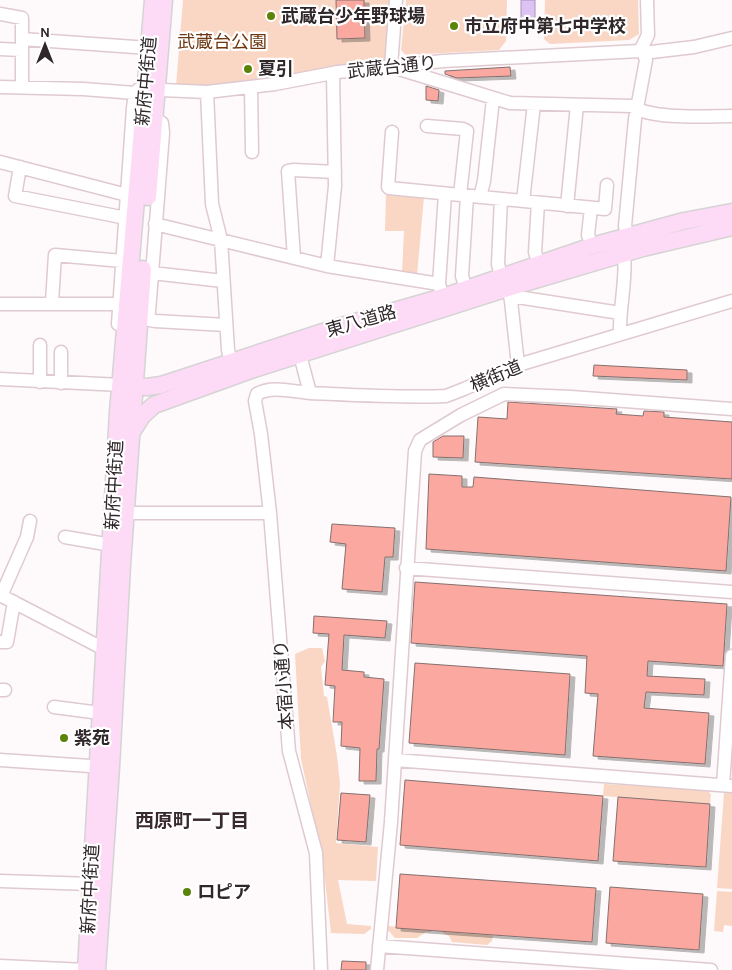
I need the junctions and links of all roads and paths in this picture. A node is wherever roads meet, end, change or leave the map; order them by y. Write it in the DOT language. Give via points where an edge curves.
graph roads {
  1 [pos="153,0"];
  2 [pos="164,0"];
  3 [pos="395,0"];
  4 [pos="647,0"];
  5 [pos="0,14"];
  6 [pos="732,38"];
  7 [pos="22,44"];
  8 [pos="149,48"];
  9 [pos="0,49"];
  10 [pos="642,52"];
  11 [pos="392,67"];
  12 [pos="333,73"];
  13 [pos="0,87"];
  14 [pos="251,87"];
  15 [pos="22,88"];
  16 [pos="146,91"];
  17 [pos="208,92"];
  18 [pos="493,99"];
  19 [pos="534,104"];
  20 [pos="577,105"];
  21 [pos="638,110"];
  22 [pos="732,116"];
  23 [pos="155,118"];
  24 [pos="427,126"];
  25 [pos="392,132"];
  26 [pos="252,152"];
  27 [pos="0,162"];
  28 [pos="20,167"];
  29 [pos="335,172"];
  30 [pos="607,184"];
  31 [pos="444,194"];
  32 [pos="127,195"];
  33 [pos="469,196"];
  34 [pos="501,199"];
  35 [pos="523,201"];
  36 [pos="538,203"];
  37 [pos="567,206"];
  38 [pos="591,208"];
  39 [pos="732,212"];
  40 [pos="126,218"];
  41 [pos="155,224"];
  42 [pos="732,227"];
  43 [pos="650,230"];
  44 [pos="628,236"];
  45 [pos="221,240"];
  46 [pos="592,246"];
  47 [pos="624,253"];
  48 [pos="294,258"];
  49 [pos="603,260"];
  50 [pos="122,261"];
  51 [pos="327,266"];
  52 [pos="534,266"];
  53 [pos="152,272"];
  54 [pos="223,281"];
  55 [pos="506,287"];
  56 [pos="466,289"];
  57 [pos="441,290"];
  58 [pos="732,301"];
  59 [pos="52,302"];
  60 [pos="0,304"];
  61 [pos="119,304"];
  62 [pos="620,313"];
  63 [pos="142,320"];
  64 [pos="226,325"];
  65 [pos="620,334"];
  66 [pos="40,345"];
  67 [pos="61,352"];
  68 [pos="124,354"];
  69 [pos="300,355"];
  70 [pos="231,362"];
  71 [pos="518,365"];
  72 [pos="251,370"];
  73 [pos="0,380"];
  74 [pos="40,382"];
  75 [pos="61,383"];
  76 [pos="130,388"];
  77 [pos="310,393"];
  78 [pos="255,397"];
  79 [pos="732,409"];
  80 [pos="131,435"];
  81 [pos="126,513"];
  82 [pos="270,513"];
  83 [pos="30,521"];
  84 [pos="65,537"];
  85 [pos="111,545"];
  86 [pos="406,568"];
  87 [pos="732,592"];
  88 [pos="0,596"];
  89 [pos="14,602"];
  90 [pos="0,642"];
  91 [pos="106,650"];
  92 [pos="732,656"];
  93 [pos="115,685"];
  94 [pos="54,707"];
  95 [pos="100,713"];
  96 [pos="99,731"];
  97 [pos="0,760"];
  98 [pos="395,760"];
  99 [pos="104,767"];
  100 [pos="727,786"];
  101 [pos="108,810"];
  102 [pos="92,858"];
  103 [pos="0,880"];
  104 [pos="91,884"];
  105 [pos="379,946"];
  106 [pos="0,966"];
  107 [pos="86,970"];
  108 [pos="97,970"];
  109 [pos="321,970"];
  110 [pos="377,970"];
  111 [pos="711,970"];
  1 -- 8 [label="main road, 新府中街道"];
  2 -- 16 [label="main road, 新府中街道"];
  3 -- 11 [label="street"];
  4 -- 10 [label="street" via="648,35"];
  5 -- 7 [label="street" via="22,18"];
  6 -- 10 [label="street, 武蔵台通り" via="694,48"];
  7 -- 8 [label="street"];
  7 -- 9 [label="street"];
  7 -- 15 [label="street"];
  8 -- 16 [label="main road, 新府中街道"];
  10 -- 11 [label="street, 武蔵台通り" via="443,61"];
  10 -- 21 [label="street" via="646,60"];
  11 -- 12 [label="street, 武蔵台通り"];
  11 -- 18 [label="street"];
  12 -- 14 [label="street, 武蔵台通り"];
  12 -- 29 [label="street"];
  13 -- 15 [label="street, 武蔵台通り"];
  14 -- 17 [label="street, 武蔵台通り"];
  14 -- 26 [label="street"];
  15 -- 16 [label="street, 武蔵台通り"];
  16 -- 17 [label="street, 武蔵台通り"];
  16 -- 23 [label="main road, 新府中街道"];
  16 -- 32 [label="street"];
  16 -- 68 [label="main road, 新府中街道"];
  17 -- 45 [label="street" via="212,204"];
  18 -- 19 [label="street"];
  18 -- 33 [label="street" via="484,181"];
  19 -- 20 [label="street"];
  19 -- 35 [label="street"];
  20 -- 21 [label="street" via="632,106"];
  20 -- 37 [label="street"];
  21 -- 22 [label="street" via="651,114"];
  21 -- 44 [label="street" via="625,226"];
  23 -- 41 [label="street" via="163,126"];
  23 -- 63 [label="main road, 新府中街道"];
  24 -- 33 [label="street" via="467,131"];
  25 -- 31 [label="street" via="388,187"];
  27 -- 28 [label="street"];
  28 -- 32 [label="street"];
  28 -- 40 [label="street" via="16,196"];
  29 -- 48 [label="street" via="288,171"];
  29 -- 51 [label="street"];
  30 -- 38 [label="street" via="605,209"];
  31 -- 33 [label="street"];
  31 -- 57 [label="street"];
  32 -- 40 [label="street"];
  33 -- 34 [label="street"];
  33 -- 56 [label="street" via="462,276"];
  34 -- 35 [label="street"];
  34 -- 55 [label="street" via="498,264"];
  35 -- 36 [label="street"];
  36 -- 37 [label="street"];
  36 -- 52 [label="street"];
  37 -- 38 [label="street"];
  38 -- 46 [label="street" via="588,235"];
  39 -- 43 [label="main road, 東八道路"];
  40 -- 50 [label="street"];
  41 -- 45 [label="street"];
  41 -- 53 [label="street"];
  42 -- 43 [label="main road" via="688,231 652,240 645,237"];
  42 -- 47 [label="main road, 東八道路"];
  43 -- 44 [label="main road, 東八道路"];
  44 -- 46 [label="main road, 東八道路"];
  45 -- 48 [label="street"];
  45 -- 54 [label="street"];
  46 -- 52 [label="main road, 東八道路"];
  47 -- 49 [label="main road, 東八道路"];
  47 -- 62 [label="street" via="626,266"];
  48 -- 51 [label="street"];
  49 -- 52 [label="main road" via="607,254 602,249"];
  49 -- 55 [label="main road, 東八道路"];
  50 -- 59 [label="street" via="55,255"];
  50 -- 61 [label="street"];
  51 -- 57 [label="street"];
  52 -- 55 [label="main road, 東八道路"];
  53 -- 54 [label="street"];
  53 -- 63 [label="street" via="148,312"];
  54 -- 64 [label="street"];
  55 -- 56 [label="main road, 東八道路"];
  55 -- 62 [label="street"];
  55 -- 69 [label="main road, 東八道路"];
  55 -- 71 [label="street"];
  56 -- 57 [label="main road, 東八道路"];
  57 -- 70 [label="main road, 東八道路"];
  58 -- 65 [label="street, 横街道"];
  59 -- 60 [label="street"];
  59 -- 61 [label="street"];
  61 -- 68 [label="street" via="116,348"];
  62 -- 65 [label="street"];
  63 -- 64 [label="street"];
  63 -- 76 [label="main road, 新府中街道"];
  64 -- 70 [label="street"];
  65 -- 71 [label="street, 横街道"];
  66 -- 74 [label="street"];
  67 -- 75 [label="street"];
  68 -- 76 [label="main road, 新府中街道"];
  69 -- 72 [label="main road, 東八道路"];
  69 -- 77 [label="street"];
  70 -- 76 [label="main road, 東八道路" via="155,387"];
  71 -- 77 [label="street, 横街道" via="446,396"];
  72 -- 76 [label="main road, 東八道路" via="233,372 164,395 151,396"];
  72 -- 80 [label="main road, 東八道路" via="154,405 142,416"];
  73 -- 74 [label="street"];
  74 -- 75 [label="street"];
  75 -- 76 [label="street"];
  76 -- 80 [label="main road, 新府中街道"];
  76 -- 85 [label="main road, 新府中街道"];
  77 -- 78 [label="street, 横街道" via="263,390"];
  78 -- 82 [label="street, 本宿小通り"];
  79 -- 86 [label="street" via="504,394 468,411 420,440 415,451"];
  80 -- 81 [label="main road, 新府中街道"];
  81 -- 82 [label="street"];
  81 -- 93 [label="main road, 新府中街道"];
  82 -- 109 [label="street, 本宿小通り" via="289,751 316,853"];
  83 -- 88 [label="street" via="27,537"];
  84 -- 85 [label="street"];
  85 -- 91 [label="main road, 新府中街道"];
  86 -- 87 [label="street"];
  86 -- 98 [label="street"];
  88 -- 89 [label="street"];
  89 -- 90 [label="street" via="7,642"];
  89 -- 91 [label="street"];
  91 -- 95 [label="main road, 新府中街道"];
  92 -- 100 [label="street"];
  93 -- 96 [label="main road" via="105,741"];
  93 -- 99 [label="main road, 新府中街道"];
  94 -- 95 [label="street"];
  95 -- 96 [label="main road, 新府中街道"];
  96 -- 99 [label="main road, 新府中街道"];
  97 -- 99 [label="street"];
  98 -- 100 [label="street"];
  98 -- 105 [label="street"];
  99 -- 101 [label="main road, 新府中街道"];
  99 -- 102 [label="main road, 新府中街道"];
  101 -- 102 [label="main road" via="103,799"];
  101 -- 108 [label="main road, 新府中街道"];
  102 -- 104 [label="main road, 新府中街道"];
  103 -- 104 [label="street"];
  104 -- 107 [label="main road, 新府中街道"];
  105 -- 110 [label="street"];
  105 -- 111 [label="street"];
  106 -- 107 [label="street"];
}
